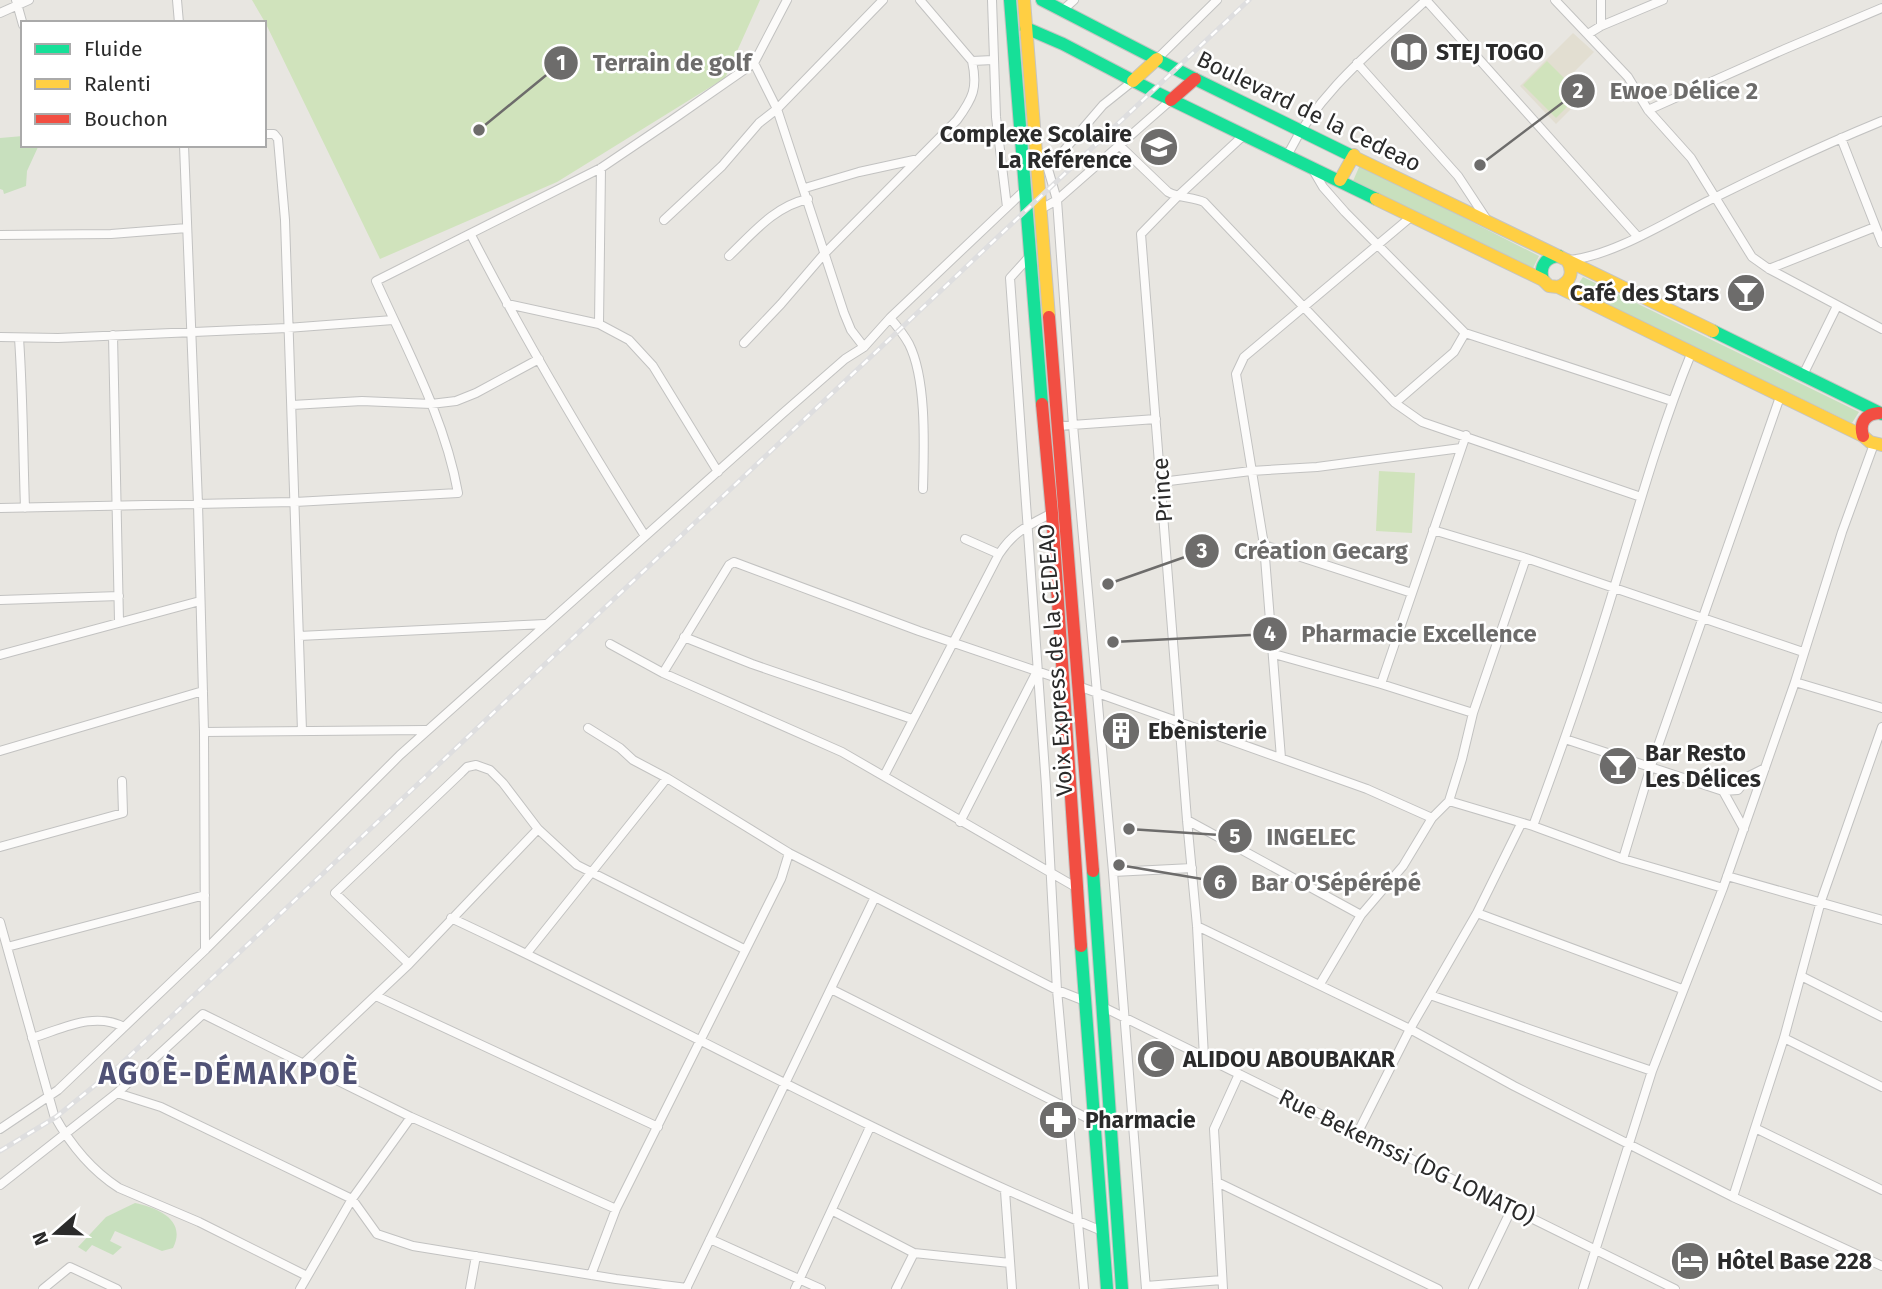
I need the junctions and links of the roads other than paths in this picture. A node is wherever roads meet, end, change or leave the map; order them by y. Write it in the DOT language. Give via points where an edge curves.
graph roads {
  1 [pos="29,0"];
  2 [pos="177,0"];
  3 [pos="787,0"];
  4 [pos="883,0"];
  5 [pos="920,0"];
  6 [pos="992,0"];
  7 [pos="1011,0"];
  8 [pos="1024,0"];
  9 [pos="1042,0"];
  10 [pos="1217,0"];
  11 [pos="1426,0"];
  12 [pos="1555,0"];
  13 [pos="1601,0"];
  14 [pos="1663,0"];
  15 [pos="17,2"];
  16 [pos="1069,5"];
  17 [pos="1882,8"];
  18 [pos="0,13"];
  19 [pos="22,21"];
  20 [pos="179,21"];
  21 [pos="1601,26"];
  22 [pos="1026,28"];
  23 [pos="1588,34"];
  24 [pos="1157,59"];
  25 [pos="993,60"];
  26 [pos="972,61"];
  27 [pos="754,63"];
  28 [pos="1356,63"];
  29 [pos="1195,79"];
  30 [pos="1133,81"];
  31 [pos="1171,100"];
  32 [pos="778,109"];
  33 [pos="1648,110"];
  34 [pos="1882,121"];
  35 [pos="1300,129"];
  36 [pos="266,134"];
  37 [pos="1245,134"];
  38 [pos="1841,138"];
  39 [pos="1120,146"];
  40 [pos="184,147"];
  41 [pos="1288,154"];
  42 [pos="1354,155"];
  43 [pos="915,160"];
  44 [pos="1311,166"];
  45 [pos="601,168"];
  46 [pos="1340,180"];
  47 [pos="805,188"];
  48 [pos="1025,190"];
  49 [pos="1177,197"];
  50 [pos="1716,197"];
  51 [pos="808,199"];
  52 [pos="1057,200"];
  53 [pos="1007,207"];
  54 [pos="1041,209"];
  55 [pos="1412,216"];
  56 [pos="664,220"];
  57 [pos="1489,222"];
  58 [pos="1875,227"];
  59 [pos="187,228"];
  60 [pos="0,235"];
  61 [pos="471,235"];
  62 [pos="1638,236"];
  63 [pos="1882,243"];
  64 [pos="1377,245"];
  65 [pos="824,254"];
  66 [pos="729,256"];
  67 [pos="1029,257"];
  68 [pos="1563,258"];
  69 [pos="1769,269"];
  70 [pos="1543,280"];
  71 [pos="1558,287"];
  72 [pos="507,304"];
  73 [pos="1837,306"];
  74 [pos="1303,307"];
  75 [pos="890,318"];
  76 [pos="393,320"];
  77 [pos="599,324"];
  78 [pos="288,328"];
  79 [pos="1882,329"];
  80 [pos="193,331"];
  81 [pos="1465,333"];
  82 [pos="113,335"];
  83 [pos="0,337"];
  84 [pos="19,338"];
  85 [pos="744,343"];
  86 [pos="864,346"];
  87 [pos="1691,354"];
  88 [pos="539,359"];
  89 [pos="1803,375"];
  90 [pos="1782,394"];
  91 [pos="1672,401"];
  92 [pos="1395,403"];
  93 [pos="431,404"];
  94 [pos="292,405"];
  95 [pos="1880,413"];
  96 [pos="1156,419"];
  97 [pos="1058,425"];
  98 [pos="1073,425"];
  99 [pos="1466,435"];
  100 [pos="1876,442"];
  101 [pos="1461,448"];
  102 [pos="1251,471"];
  103 [pos="718,472"];
  104 [pos="1161,482"];
  105 [pos="923,489"];
  106 [pos="1641,497"];
  107 [pos="295,502"];
  108 [pos="198,504"];
  109 [pos="117,506"];
  110 [pos="0,508"];
  111 [pos="25,508"];
  112 [pos="1052,513"];
  113 [pos="1027,526"];
  114 [pos="1433,530"];
  115 [pos="645,537"];
  116 [pos="965,539"];
  117 [pos="1264,545"];
  118 [pos="999,554"];
  119 [pos="1526,558"];
  120 [pos="1614,588"];
  121 [pos="1412,593"];
  122 [pos="118,596"];
  123 [pos="0,600"];
  124 [pos="200,601"];
  125 [pos="1703,617"];
  126 [pos="119,621"];
  127 [pos="545,624"];
  128 [pos="299,635"];
  129 [pos="684,637"];
  130 [pos="953,642"];
  131 [pos="610,644"];
  132 [pos="1803,652"];
  133 [pos="1274,654"];
  134 [pos="0,655"];
  135 [pos="1037,672"];
  136 [pos="663,673"];
  137 [pos="1063,680"];
  138 [pos="1795,682"];
  139 [pos="1381,684"];
  140 [pos="1078,686"];
  141 [pos="203,691"];
  142 [pos="1097,693"];
  143 [pos="1882,708"];
  144 [pos="1473,713"];
  145 [pos="912,719"];
  146 [pos="1179,722"];
  147 [pos="1882,727"];
  148 [pos="588,728"];
  149 [pos="426,730"];
  150 [pos="302,731"];
  151 [pos="204,732"];
  152 [pos="1566,739"];
  153 [pos="0,751"];
  154 [pos="1281,758"];
  155 [pos="1651,766"];
  156 [pos="1765,768"];
  157 [pos="884,776"];
  158 [pos="667,778"];
  159 [pos="122,781"];
  160 [pos="1723,791"];
  161 [pos="1449,801"];
  162 [pos="1432,818"];
  163 [pos="1187,820"];
  164 [pos="960,822"];
  165 [pos="1521,824"];
  166 [pos="1533,827"];
  167 [pos="538,829"];
  168 [pos="1744,830"];
  169 [pos="0,847"];
  170 [pos="789,853"];
  171 [pos="1623,859"];
  172 [pos="1192,867"];
  173 [pos="1113,872"];
  174 [pos="1050,873"];
  175 [pos="591,874"];
  176 [pos="1727,876"];
  177 [pos="1723,888"];
  178 [pos="1079,889"];
  179 [pos="205,895"];
  180 [pos="874,898"];
  181 [pos="1821,901"];
  182 [pos="1477,913"];
  183 [pos="1361,915"];
  184 [pos="451,918"];
  185 [pos="1882,920"];
  186 [pos="0,922"];
  187 [pos="1198,926"];
  188 [pos="7,947"];
  189 [pos="744,949"];
  190 [pos="205,950"];
  191 [pos="527,953"];
  192 [pos="409,964"];
  193 [pos="1801,976"];
  194 [pos="1320,984"];
  195 [pos="831,989"];
  196 [pos="1682,989"];
  197 [pos="1057,990"];
  198 [pos="1430,995"];
  199 [pos="376,996"];
  200 [pos="1085,1001"];
  201 [pos="1101,1006"];
  202 [pos="1125,1017"];
  203 [pos="1882,1017"];
  204 [pos="124,1027"];
  205 [pos="1410,1029"];
  206 [pos="32,1038"];
  207 [pos="1784,1038"];
  208 [pos="699,1042"];
  209 [pos="1204,1057"];
  210 [pos="303,1064"];
  211 [pos="1651,1071"];
  212 [pos="1239,1074"];
  213 [pos="785,1084"];
  214 [pos="1882,1087"];
  215 [pos="117,1093"];
  216 [pos="50,1098"];
  217 [pos="1068,1108"];
  218 [pos="411,1117"];
  219 [pos="1095,1122"];
  220 [pos="659,1127"];
  221 [pos="870,1127"];
  222 [pos="1755,1128"];
  223 [pos="0,1129"];
  224 [pos="1358,1132"];
  225 [pos="65,1134"];
  226 [pos="1630,1145"];
  227 [pos="1217,1182"];
  228 [pos="0,1185"];
  229 [pos="1882,1190"];
  230 [pos="1005,1191"];
  231 [pos="1733,1197"];
  232 [pos="352,1199"];
  233 [pos="1512,1208"];
  234 [pos="616,1209"];
  235 [pos="833,1210"];
  236 [pos="1078,1221"];
  237 [pos="1102,1231"];
  238 [pos="710,1239"];
  239 [pos="1595,1250"];
  240 [pos="914,1253"];
  241 [pos="476,1256"];
  242 [pos="1010,1264"];
  243 [pos="1882,1266"];
  244 [pos="591,1275"];
  245 [pos="307,1276"];
  246 [pos="800,1279"];
  247 [pos="1223,1287"];
  248 [pos="1146,1288"];
  249 [pos="43,1289"];
  250 [pos="117,1289"];
  251 [pos="300,1289"];
  252 [pos="470,1289"];
  253 [pos="687,1289"];
  254 [pos="795,1289"];
  255 [pos="821,1289"];
  256 [pos="897,1289"];
  257 [pos="1012,1289"];
  258 [pos="1084,1289"];
  259 [pos="1107,1289"];
  260 [pos="1122,1289"];
  261 [pos="1438,1289"];
  262 [pos="1472,1289"];
  263 [pos="1583,1289"];
  264 [pos="1675,1289"];
  1 -- 15 [label="street"];
  2 -- 20 [label="street"];
  3 -- 27 [label="street"];
  4 -- 32 [label="street"];
  5 -- 26 [label="street"];
  6 -- 25 [label="street"];
  7 -- 22 [label="main road"];
  7 -- 48 [label="main road"];
  8 -- 22 [label="main road, Voix Express de la CEDEAO"];
  9 -- 16 [label="main road, Boulevard de la Cedeao"];
  10 -- 24 [label="street"];
  11 -- 28 [label="street"];
  11 -- 62 [label="street"];
  12 -- 23 [label="street"];
  13 -- 21 [label="street"];
  14 -- 21 [label="street"];
  15 -- 18 [label="street"];
  15 -- 19 [label="street"];
  16 -- 24 [label="main road, Boulevard de la Cedeao"];
  17 -- 33 [label="street"];
  21 -- 23 [label="street"];
  22 -- 30 [label="main road"];
  22 -- 54 [label="main road, Voix Express de la CEDEAO"];
  23 -- 33 [label="street" via="1628,77"];
  24 -- 29 [label="main road, Boulevard de la Cedeao"];
  24 -- 30 [label="main road"];
  25 -- 26 [label="street"];
  25 -- 53 [label="street"];
  26 -- 43 [label="street" via="972,98 957,120"];
  27 -- 32 [label="street"];
  27 -- 45 [label="street"];
  28 -- 35 [label="street"];
  28 -- 57 [label="street" via="1458,176"];
  29 -- 31 [label="main road"];
  29 -- 35 [label="main road, Boulevard de la Cedeao"];
  30 -- 31 [label="main road"];
  30 -- 52 [label="street" via="1103,105 1048,169"];
  31 -- 37 [label="main road"];
  31 -- 39 [label="street"];
  32 -- 47 [label="street"];
  32 -- 56 [label="street"];
  33 -- 50 [label="street" via="1691,158"];
  34 -- 38 [label="street"];
  35 -- 41 [label="street"];
  35 -- 42 [label="main road, Boulevard de la Cedeao"];
  36 -- 78 [label="street" via="278,139"];
  37 -- 41 [label="main road"];
  37 -- 49 [label="street, Prince"];
  38 -- 50 [label="street"];
  38 -- 58 [label="street"];
  39 -- 49 [label="street"];
  39 -- 52 [label="street"];
  40 -- 59 [label="street"];
  41 -- 44 [label="main road"];
  42 -- 46 [label="main road"];
  42 -- 57 [label="main road, Boulevard de la Cedeao"];
  43 -- 47 [label="street"];
  43 -- 65 [label="street"];
  44 -- 46 [label="main road"];
  44 -- 64 [label="street" via="1323,187"];
  45 -- 61 [label="street"];
  45 -- 77 [label="street"];
  46 -- 55 [label="main road"];
  47 -- 51 [label="street"];
  48 -- 53 [label="street"];
  48 -- 67 [label="main road"];
  49 -- 74 [label="street" via="1204,202"];
  49 -- 96 [label="street, Prince" via="1141,234"];
  50 -- 62 [label="street"];
  50 -- 69 [label="street" via="1752,257"];
  51 -- 65 [label="street"];
  51 -- 66 [label="street" via="781,209"];
  52 -- 54 [label="street"];
  52 -- 98 [label="street"];
  53 -- 75 [label="street"];
  54 -- 97 [label="main road, Voix Express de la CEDEAO"];
  55 -- 64 [label="street"];
  55 -- 70 [label="main road"];
  57 -- 68 [label="main road, Boulevard de la Cedeao"];
  58 -- 63 [label="street"];
  58 -- 69 [label="street"];
  59 -- 60 [label="street"];
  59 -- 80 [label="street"];
  61 -- 72 [label="street"];
  61 -- 76 [label="street" via="376,282"];
  62 -- 68 [label="street" via="1585,259"];
  64 -- 74 [label="street"];
  64 -- 81 [label="street"];
  65 -- 85 [label="street"];
  65 -- 86 [label="street" via="851,330"];
  67 -- 112 [label="main road"];
  67 -- 113 [label="street" via="1010,278"];
  68 -- 70 [label="main road" via="1550,257 1544,263"];
  68 -- 71 [label="main road" via="1572,268 1571,277"];
  68 -- 89 [label="main road, Boulevard de la Cedeao"];
  69 -- 73 [label="street"];
  70 -- 71 [label="main road"];
  71 -- 87 [label="main road"];
  72 -- 77 [label="street"];
  72 -- 88 [label="street"];
  73 -- 79 [label="street"];
  73 -- 89 [label="street"];
  74 -- 92 [label="street"];
  74 -- 102 [label="street" via="1239,364 1236,374"];
  75 -- 86 [label="street"];
  75 -- 105 [label="street" via="910,346 918,377 924,431"];
  76 -- 78 [label="street"];
  76 -- 93 [label="street"];
  77 -- 103 [label="street" via="629,340 642,353"];
  78 -- 80 [label="street"];
  78 -- 94 [label="street"];
  80 -- 82 [label="street"];
  80 -- 108 [label="street"];
  81 -- 91 [label="street"];
  81 -- 92 [label="street" via="1454,352"];
  82 -- 84 [label="street"];
  82 -- 109 [label="street"];
  83 -- 84 [label="street"];
  84 -- 111 [label="street"];
  86 -- 103 [label="street"];
  87 -- 90 [label="main road"];
  87 -- 91 [label="street"];
  88 -- 93 [label="street" via="477,393"];
  88 -- 115 [label="street"];
  89 -- 95 [label="main road, Boulevard de la Cedeao"];
  90 -- 100 [label="main road"];
  90 -- 125 [label="street"];
  91 -- 106 [label="street"];
  92 -- 99 [label="street" via="1422,422"];
  93 -- 94 [label="street"];
  93 -- 107 [label="street" via="458,493"];
  94 -- 107 [label="street"];
  95 -- 100 [label="main road, Boulevard de la Cedeao" via="1863,419 1861,428"];
  96 -- 98 [label="street"];
  96 -- 104 [label="street, Prince"];
  97 -- 98 [label="street"];
  97 -- 140 [label="main road, Voix Express de la CEDEAO"];
  98 -- 142 [label="street"];
  99 -- 101 [label="street"];
  99 -- 106 [label="street"];
  100 -- 132 [label="street"];
  101 -- 102 [label="street"];
  101 -- 114 [label="street"];
  102 -- 104 [label="street"];
  102 -- 117 [label="street"];
  103 -- 115 [label="street"];
  104 -- 146 [label="street, Prince"];
  106 -- 120 [label="street"];
  107 -- 108 [label="street"];
  107 -- 128 [label="street"];
  108 -- 109 [label="street"];
  108 -- 124 [label="street"];
  109 -- 111 [label="street"];
  109 -- 122 [label="street"];
  110 -- 111 [label="street"];
  112 -- 113 [label="street"];
  112 -- 137 [label="main road"];
  113 -- 118 [label="street" via="1008,540"];
  113 -- 135 [label="street"];
  114 -- 119 [label="street"];
  114 -- 121 [label="street"];
  115 -- 127 [label="street"];
  116 -- 118 [label="street"];
  117 -- 121 [label="street"];
  117 -- 133 [label="street"];
  118 -- 130 [label="street"];
  119 -- 120 [label="street"];
  119 -- 144 [label="street"];
  120 -- 125 [label="street"];
  120 -- 152 [label="street"];
  121 -- 139 [label="street"];
  122 -- 123 [label="street"];
  122 -- 126 [label="street"];
  124 -- 126 [label="street"];
  124 -- 141 [label="street"];
  125 -- 132 [label="street"];
  125 -- 155 [label="street"];
  126 -- 134 [label="street"];
  127 -- 128 [label="street"];
  127 -- 149 [label="street"];
  128 -- 150 [label="street"];
  129 -- 130 [label="street" via="734,562"];
  129 -- 136 [label="street"];
  129 -- 145 [label="street"];
  130 -- 135 [label="street"];
  130 -- 145 [label="street"];
  131 -- 136 [label="street"];
  132 -- 138 [label="street"];
  133 -- 139 [label="street"];
  133 -- 154 [label="street"];
  135 -- 137 [label="street"];
  135 -- 164 [label="street"];
  135 -- 174 [label="street"];
  136 -- 157 [label="street" via="811,737"];
  137 -- 178 [label="main road"];
  138 -- 143 [label="street"];
  138 -- 156 [label="street"];
  139 -- 144 [label="street"];
  140 -- 142 [label="street"];
  140 -- 201 [label="main road, Voix Express de la CEDEAO"];
  141 -- 151 [label="street"];
  141 -- 153 [label="street"];
  142 -- 146 [label="street"];
  142 -- 173 [label="street"];
  144 -- 161 [label="street"];
  145 -- 157 [label="street"];
  146 -- 154 [label="street"];
  146 -- 163 [label="street, Prince"];
  147 -- 181 [label="street"];
  148 -- 158 [label="street"];
  149 -- 150 [label="street"];
  149 -- 190 [label="street"];
  150 -- 151 [label="street"];
  151 -- 179 [label="street"];
  152 -- 155 [label="street"];
  152 -- 166 [label="street"];
  154 -- 162 [label="street"];
  155 -- 160 [label="street"];
  155 -- 171 [label="street"];
  156 -- 160 [label="street" via="1749,776 1738,790"];
  156 -- 168 [label="street"];
  157 -- 164 [label="street"];
  158 -- 170 [label="street"];
  158 -- 175 [label="street"];
  159 -- 169 [label="street" via="123,813"];
  160 -- 168 [label="street"];
  161 -- 162 [label="street"];
  161 -- 165 [label="street"];
  162 -- 183 [label="street" via="1403,866"];
  163 -- 172 [label="street, Prince"];
  163 -- 183 [label="street"];
  164 -- 174 [label="street"];
  165 -- 166 [label="street"];
  165 -- 182 [label="street"];
  166 -- 171 [label="street"];
  167 -- 175 [label="street"];
  167 -- 184 [label="street"];
  167 -- 192 [label="street" via="490,771 476,765 467,767 335,893"];
  168 -- 176 [label="street"];
  170 -- 180 [label="street"];
  170 -- 189 [label="street"];
  171 -- 177 [label="street"];
  172 -- 173 [label="street"];
  172 -- 187 [label="street, Prince"];
  173 -- 202 [label="street"];
  174 -- 178 [label="street"];
  174 -- 197 [label="street"];
  175 -- 189 [label="street"];
  175 -- 191 [label="street"];
  176 -- 177 [label="street"];
  176 -- 181 [label="street"];
  177 -- 196 [label="street"];
  178 -- 200 [label="main road"];
  179 -- 188 [label="street"];
  179 -- 190 [label="street"];
  180 -- 195 [label="street"];
  180 -- 197 [label="street"];
  181 -- 185 [label="street"];
  181 -- 193 [label="street"];
  182 -- 196 [label="street"];
  182 -- 198 [label="street"];
  183 -- 194 [label="street"];
  184 -- 191 [label="street"];
  184 -- 192 [label="street"];
  186 -- 188 [label="street"];
  187 -- 194 [label="street"];
  187 -- 209 [label="street, Prince"];
  188 -- 206 [label="street"];
  189 -- 208 [label="street"];
  190 -- 204 [label="street"];
  191 -- 208 [label="street"];
  192 -- 199 [label="street"];
  193 -- 203 [label="street"];
  193 -- 207 [label="street"];
  194 -- 205 [label="street"];
  195 -- 213 [label="street"];
  195 -- 217 [label="street"];
  196 -- 211 [label="street"];
  197 -- 200 [label="street"];
  197 -- 217 [label="street"];
  198 -- 205 [label="street"];
  198 -- 211 [label="street"];
  199 -- 210 [label="street"];
  199 -- 220 [label="street"];
  200 -- 219 [label="main road"];
  201 -- 202 [label="street, Rue Bekemssi (DG LONATO)"];
  201 -- 260 [label="main road, Voix Express de la CEDEAO"];
  202 -- 209 [label="street, Rue Bekemssi (DG LONATO)"];
  202 -- 248 [label="street"];
  204 -- 206 [label="street" via="93,1019"];
  204 -- 216 [label="street"];
  205 -- 224 [label="street"];
  205 -- 226 [label="street"];
  206 -- 216 [label="street"];
  207 -- 214 [label="street"];
  207 -- 222 [label="street"];
  208 -- 213 [label="street"];
  208 -- 220 [label="street"];
  209 -- 212 [label="street, Rue Bekemssi (DG LONATO)"];
  210 -- 215 [label="street" via="203,1014"];
  210 -- 218 [label="street"];
  211 -- 226 [label="street"];
  212 -- 224 [label="street, Rue Bekemssi (DG LONATO)"];
  212 -- 227 [label="street" via="1214,1129"];
  213 -- 221 [label="street"];
  213 -- 238 [label="street"];
  215 -- 225 [label="street"];
  215 -- 232 [label="street" via="161,1107"];
  216 -- 223 [label="street"];
  216 -- 225 [label="street"];
  217 -- 219 [label="street"];
  217 -- 236 [label="street"];
  218 -- 232 [label="street"];
  218 -- 234 [label="street"];
  219 -- 237 [label="main road"];
  220 -- 234 [label="street"];
  221 -- 230 [label="street"];
  221 -- 235 [label="street"];
  222 -- 229 [label="street"];
  222 -- 231 [label="street"];
  224 -- 233 [label="street, Rue Bekemssi (DG LONATO)"];
  225 -- 228 [label="street"];
  225 -- 245 [label="street" via="87,1161 119,1188"];
  226 -- 231 [label="street"];
  226 -- 239 [label="street"];
  227 -- 247 [label="street"];
  227 -- 261 [label="street"];
  230 -- 236 [label="street"];
  230 -- 242 [label="street"];
  231 -- 243 [label="street"];
  232 -- 241 [label="street" via="377,1234 413,1246"];
  232 -- 245 [label="street"];
  233 -- 239 [label="street, Rue Bekemssi (DG LONATO)"];
  233 -- 262 [label="street"];
  234 -- 244 [label="street"];
  235 -- 240 [label="street"];
  235 -- 246 [label="street"];
  236 -- 237 [label="street"];
  236 -- 258 [label="street"];
  237 -- 259 [label="main road"];
  238 -- 246 [label="street"];
  238 -- 253 [label="street"];
  239 -- 263 [label="street"];
  239 -- 264 [label="street, Rue Bekemssi (DG LONATO)"];
  240 -- 242 [label="street"];
  240 -- 256 [label="street"];
  241 -- 244 [label="street"];
  241 -- 252 [label="street"];
  242 -- 257 [label="street"];
  244 -- 253 [label="street"];
  245 -- 251 [label="street"];
  246 -- 254 [label="street"];
  246 -- 255 [label="street"];
  247 -- 248 [label="street"];
  249 -- 250 [label="street" via="70,1267"];
}
